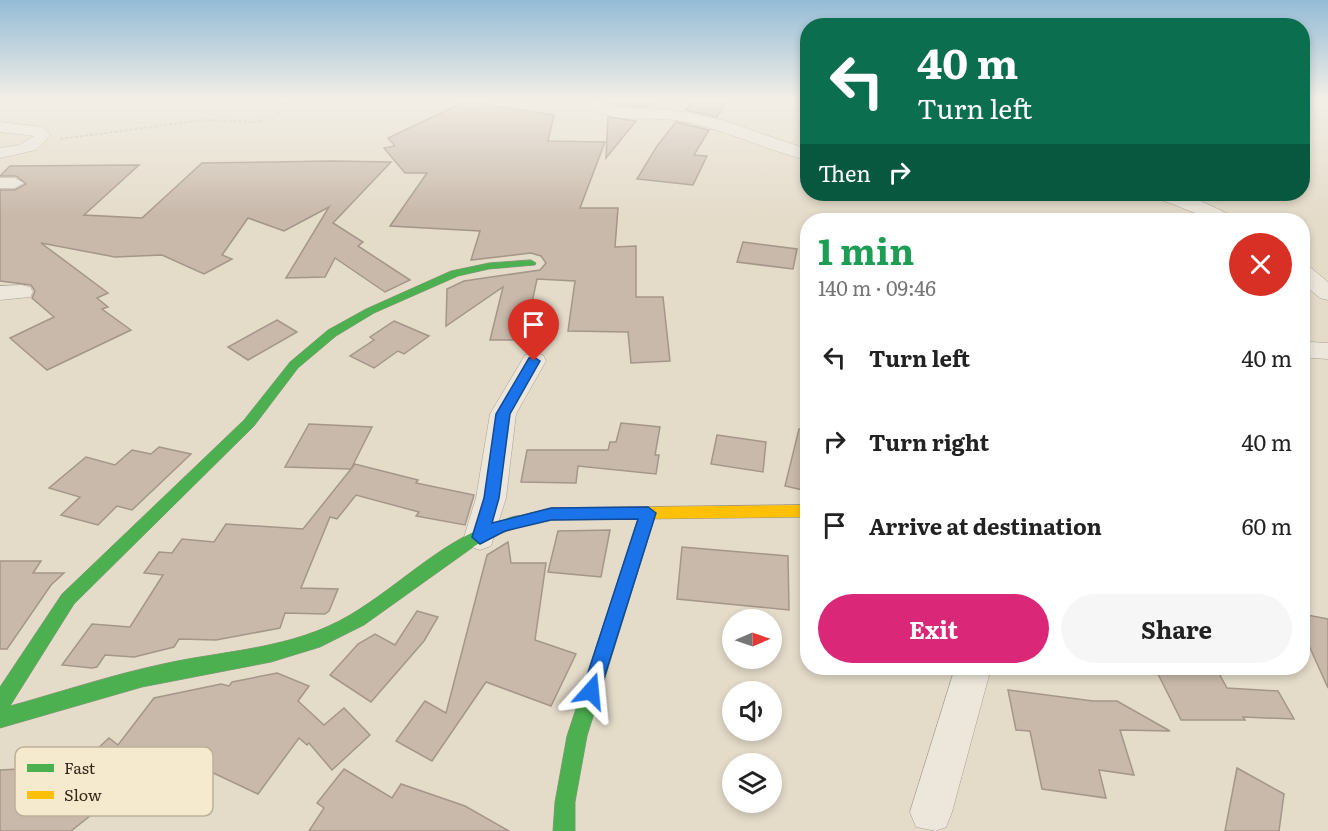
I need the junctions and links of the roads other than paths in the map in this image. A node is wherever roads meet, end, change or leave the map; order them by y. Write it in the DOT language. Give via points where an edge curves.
graph roads {
  1 [pos="41,139"];
  2 [pos="761,139"];
  3 [pos="0,153"];
  4 [pos="800,153"];
  5 [pos="1185,201"];
  6 [pos="1212,213"];
  7 [pos="531,263"];
  8 [pos="1310,278"];
  9 [pos="1328,293"];
  10 [pos="1310,350"];
  11 [pos="1328,351"];
  12 [pos="534,361"];
  13 [pos="800,511"];
  14 [pos="648,513"];
  15 [pos="480,537"];
  16 [pos="971,675"];
  17 [pos="0,704"];
  18 [pos="0,718"];
  19 [pos="931,812"];
  20 [pos="564,831"];
  1 -- 3 [label="street"];
  2 -- 4 [label="street"];
  5 -- 6 [label="street"];
  7 -- 17 [label="street" via="455,273 370,310 312,348 294,364 249,423 68,598"];
  8 -- 9 [label="street"];
  10 -- 11 [label="street"];
  12 -- 15 [label="street" via="503,414 491,498"];
  13 -- 14 [label="street"];
  14 -- 15 [label="street" via="551,514 501,525"];
  14 -- 20 [label="street" via="577,736"];
  15 -- 18 [label="street" via="379,607 316,640 161,673"];
  16 -- 19 [label="street"];
}
